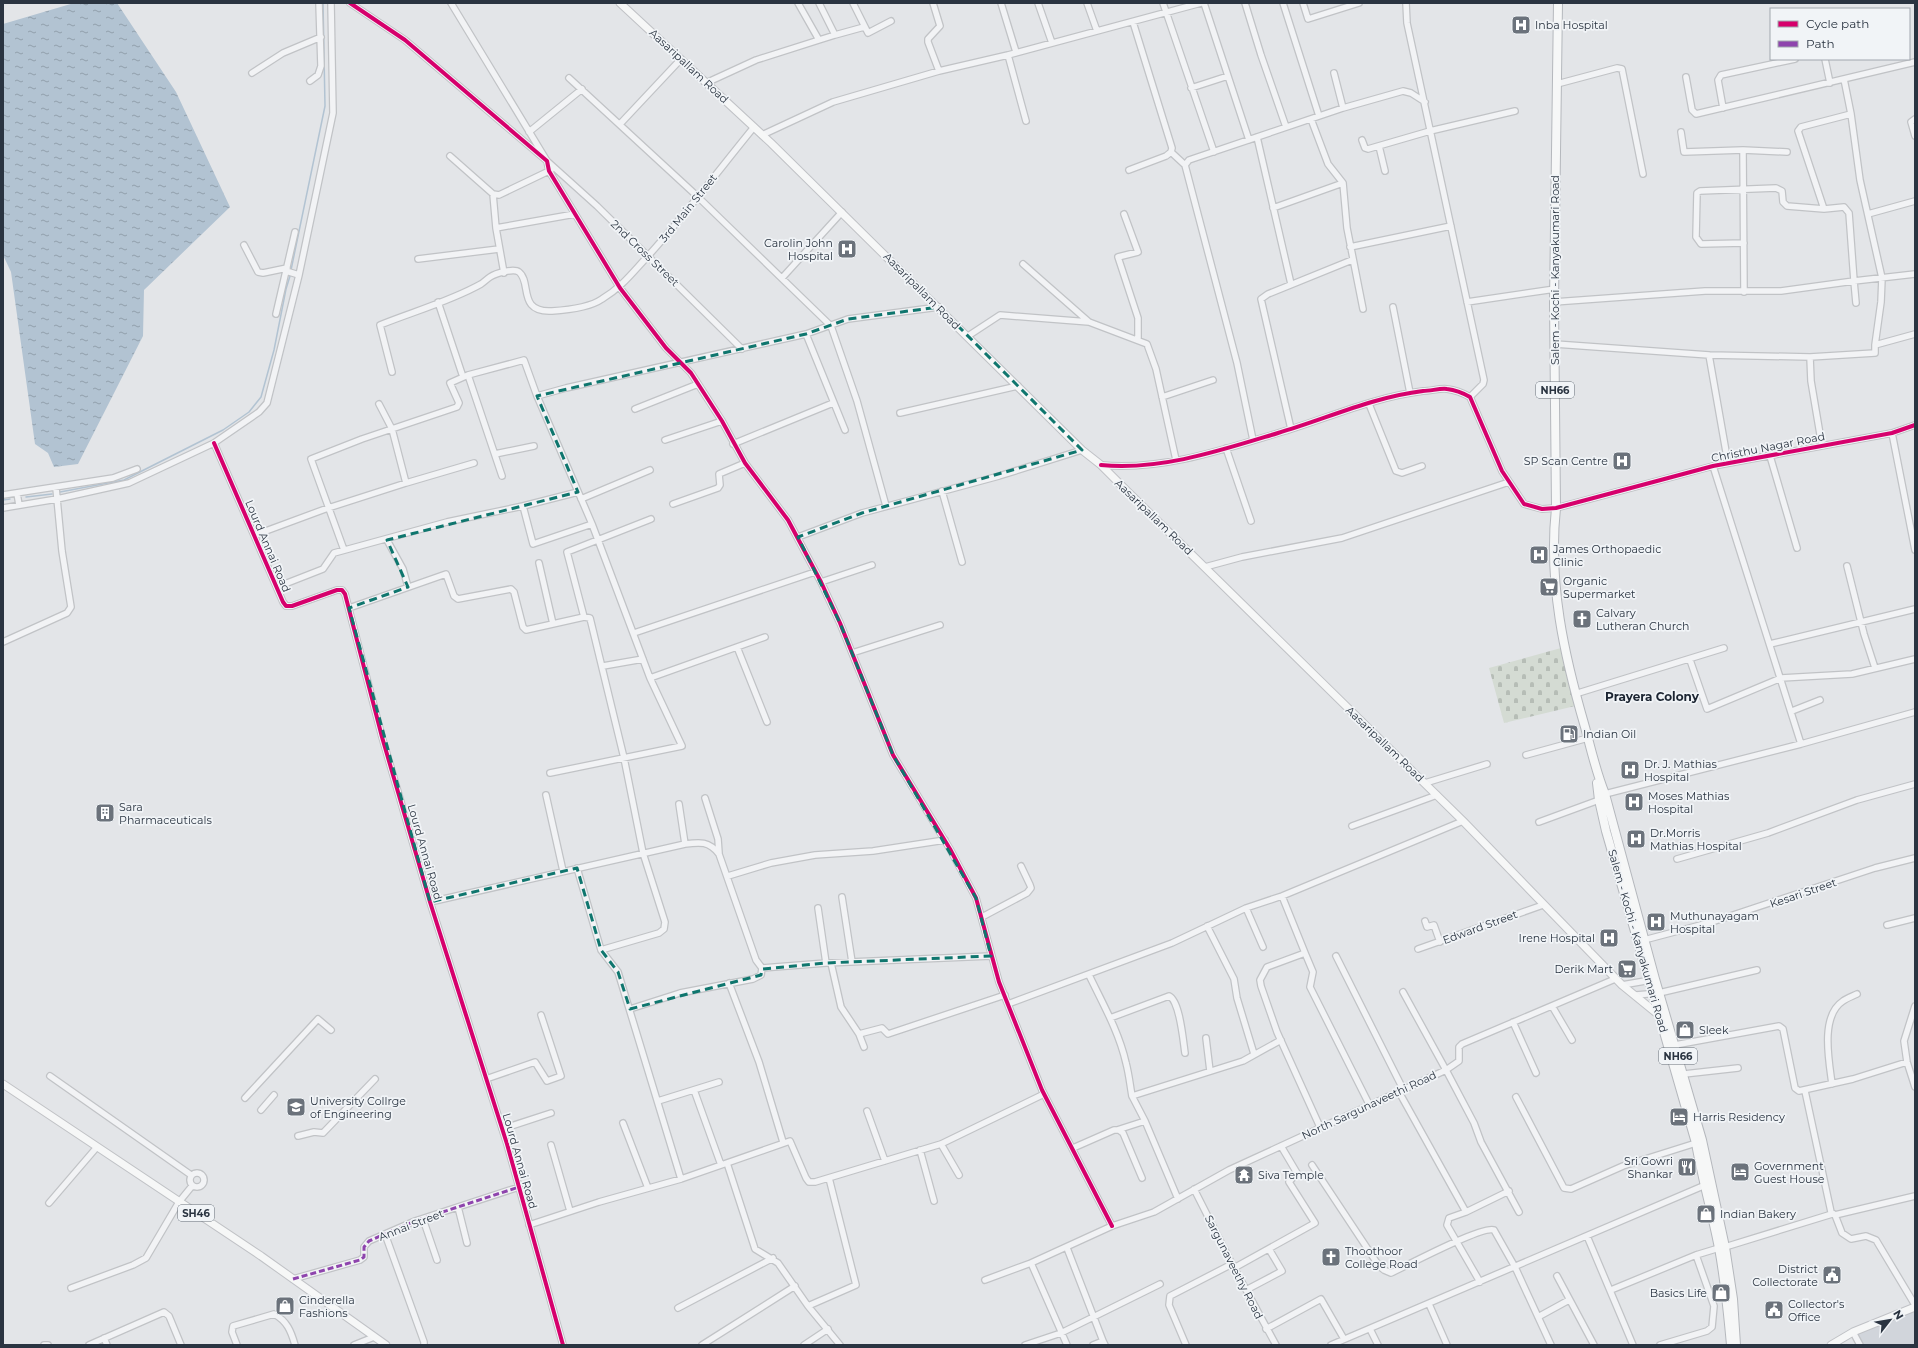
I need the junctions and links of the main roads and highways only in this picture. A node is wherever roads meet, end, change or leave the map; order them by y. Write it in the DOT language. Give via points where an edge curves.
graph roads {
  1 [pos="620,3"];
  2 [pos="1558,3"];
  3 [pos="1602,797"];
  4 [pos="1652,980"];
  5 [pos="1663,1015"];
  6 [pos="3,1084"];
  7 [pos="1703,1164"];
  8 [pos="1722,1247"];
  9 [pos="1915,1306"];
  10 [pos="386,1345"];
  11 [pos="1731,1345"];
  12 [pos="1736,1345"];
  13 [pos="1831,1345"];
  1 -- 5 [label="main road, Aasaripallam Road" via="754,127 1082,450 1101,465 1205,567 1463,821 1615,979"];
  2 -- 3 [label="highway, Salem - Kochi - Kanyakumari Road / NH66" via="1554,583 1558,616 1575,694"];
  3 -- 4 [label="highway, Salem - Kochi - Kanyakumari Road / NH66" via="1644,940"];
  3 -- 4 [label="highway, Salem - Kochi - Kanyakumari Road / NH66" via="1606,831"];
  4 -- 5 [label="highway, Salem - Kochi - Kanyakumari Road / NH66"];
  5 -- 7 [label="highway, Salem - Kochi - Kanyakumari Road / NH66"];
  5 -- 7 [label="highway, Salem - Kochi - Kanyakumari Road / NH66" via="1684,1074"];
  6 -- 10 [label="main road, SH46" via="293,1279"];
  7 -- 8 [label="highway, Salem - Kochi - Kanyakumari Road / NH66"];
  7 -- 8 [label="highway, Salem - Kochi - Kanyakumari Road / NH66" via="1703,1186"];
  8 -- 11 [label="highway, Salem - Kochi - Kanyakumari Road / NH66"];
  8 -- 12 [label="highway, Salem - Kochi - Kanyakumari Road / NH66" via="1733,1299"];
  9 -- 13 [label="main road" via="1853,1332"];
}
